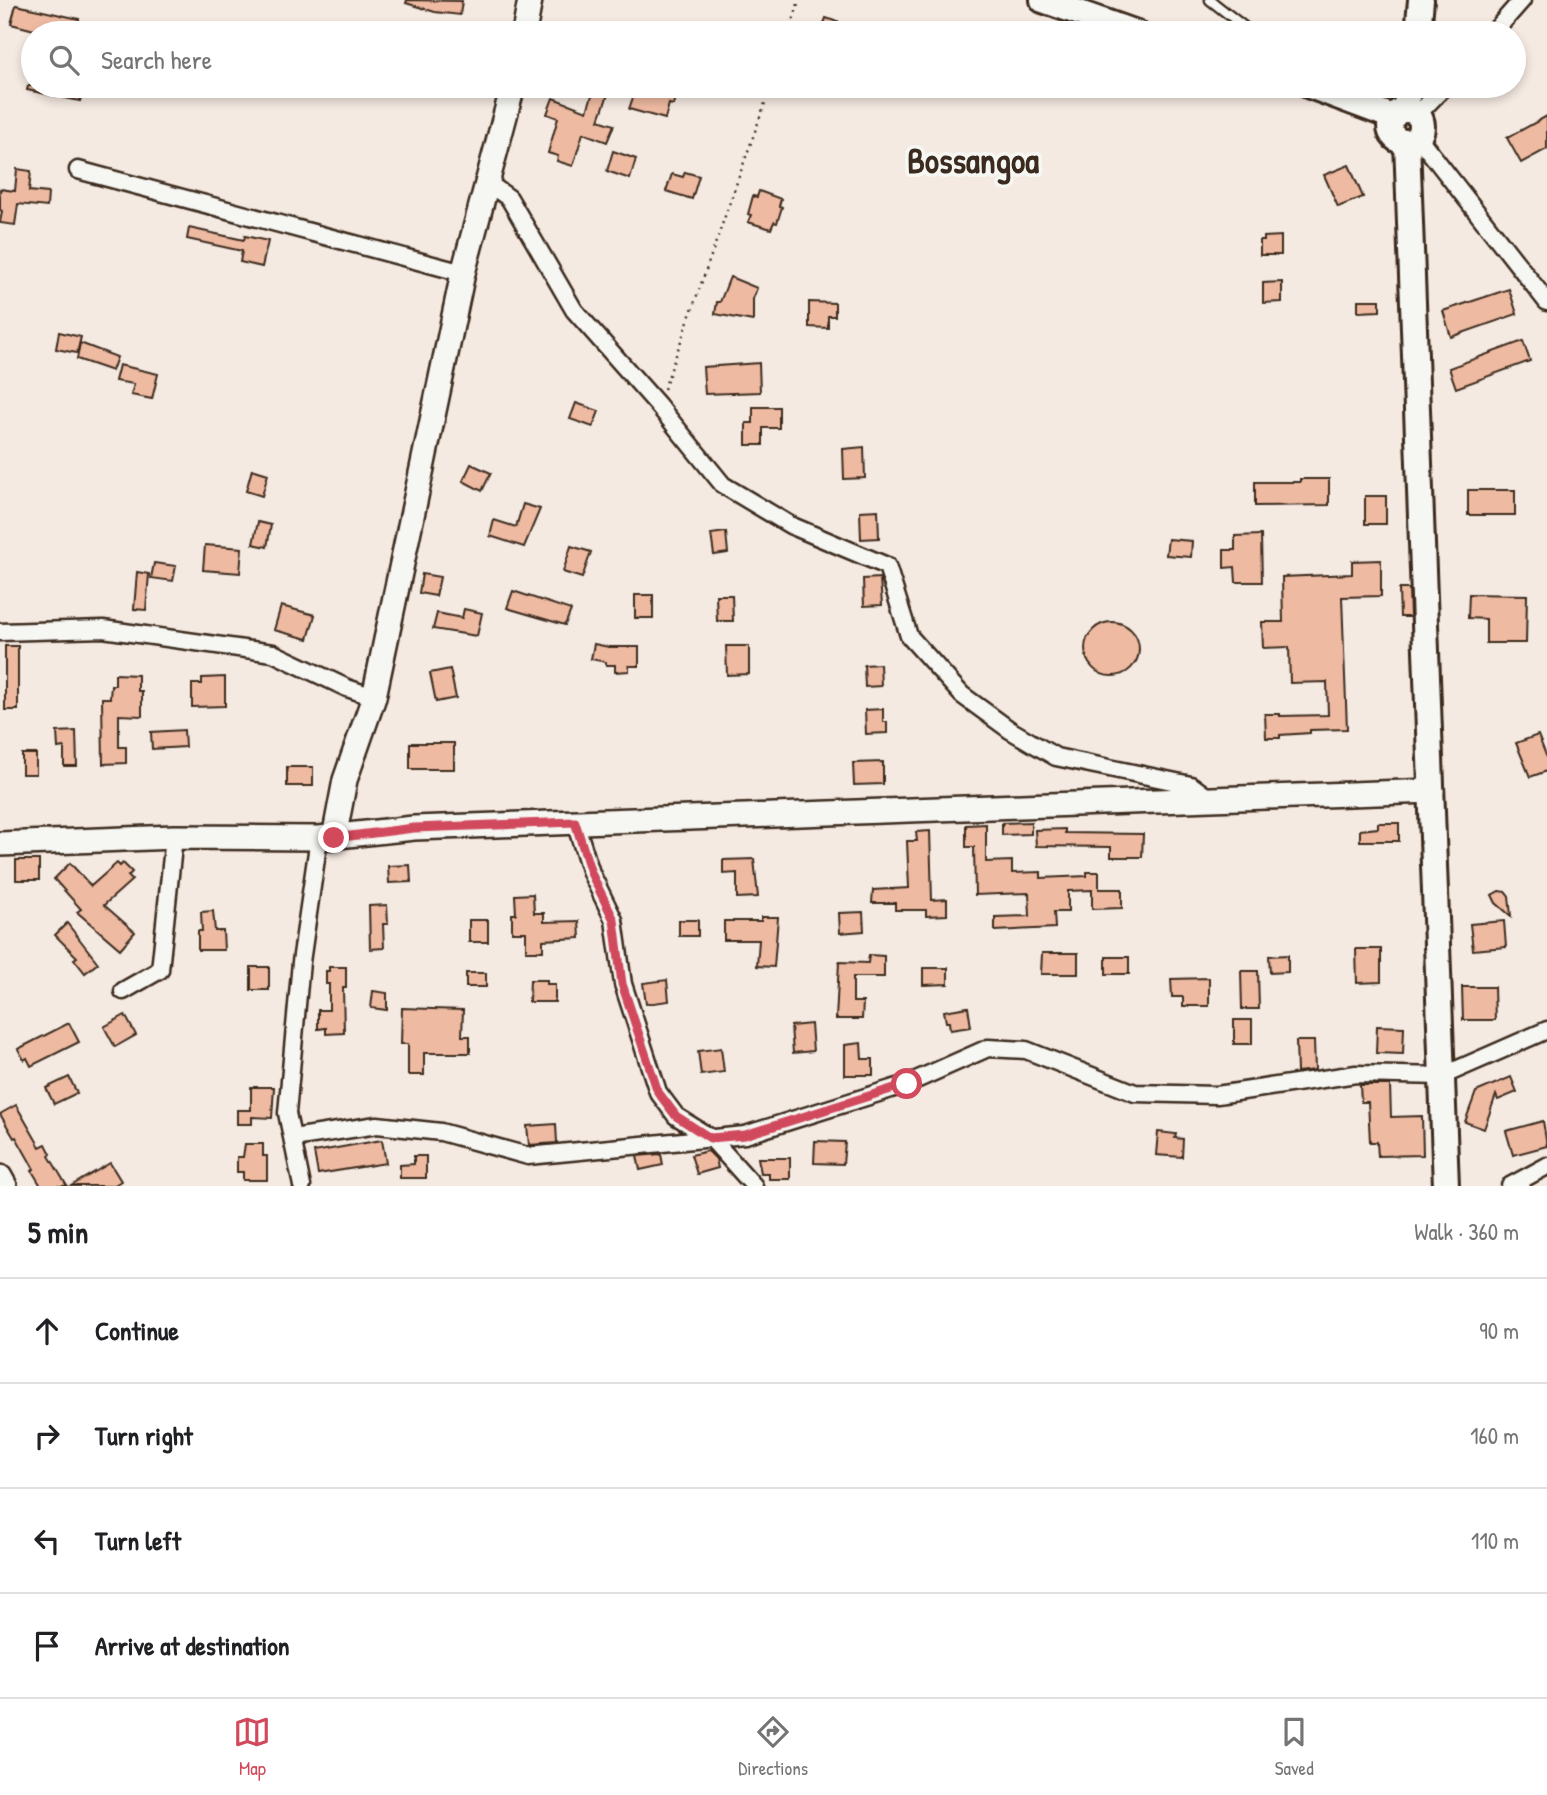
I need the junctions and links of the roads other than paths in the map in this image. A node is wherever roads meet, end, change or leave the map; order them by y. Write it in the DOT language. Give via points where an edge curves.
graph roads {
  1 [pos="530,0"];
  2 [pos="1043,0"];
  3 [pos="1210,0"];
  4 [pos="1421,0"];
  5 [pos="1522,0"];
  6 [pos="526,21"];
  7 [pos="1102,21"];
  8 [pos="1237,21"];
  9 [pos="1419,21"];
  10 [pos="1504,21"];
  11 [pos="510,98"];
  12 [pos="1341,98"];
  13 [pos="1409,98"];
  14 [pos="1433,98"];
  15 [pos="1408,124"];
  16 [pos="78,170"];
  17 [pos="488,183"];
  18 [pos="463,273"];
  19 [pos="1547,302"];
  20 [pos="0,632"];
  21 [pos="374,697"];
  22 [pos="1432,791"];
  23 [pos="1210,799"];
  24 [pos="575,822"];
  25 [pos="174,837"];
  26 [pos="326,838"];
  27 [pos="0,844"];
  28 [pos="123,991"];
  29 [pos="1547,1030"];
  30 [pos="1442,1076"];
  31 [pos="293,1138"];
  32 [pos="710,1138"];
  33 [pos="1547,1166"];
  34 [pos="0,1177"];
  35 [pos="5,1186"];
  36 [pos="302,1186"];
  37 [pos="754,1186"];
  38 [pos="1446,1186"];
  39 [pos="1510,1186"];
  1 -- 6 [label="street"];
  2 -- 7 [label="main road"];
  3 -- 8 [label="lane"];
  4 -- 9 [label="main road"];
  5 -- 10 [label="street"];
  11 -- 17 [label="street"];
  12 -- 15 [label="main road"];
  13 -- 15 [label="main road"];
  14 -- 15 [label="street"];
  15 -- 19 [label="street"];
  15 -- 22 [label="main road"];
  16 -- 18 [label="street"];
  17 -- 18 [label="street"];
  17 -- 23 [label="street" via="509,198 574,310 723,485 790,525 887,566 909,636 962,695 1055,757 1191,785"];
  18 -- 21 [label="street"];
  20 -- 21 [label="street" via="103,629 273,653"];
  21 -- 26 [label="street"];
  22 -- 23 [label="street"];
  22 -- 30 [label="main road"];
  23 -- 24 [label="street"];
  24 -- 26 [label="street" via="414,828"];
  24 -- 32 [label="street" via="591,873 614,920 622,984 658,1092 676,1116"];
  25 -- 26 [label="street"];
  25 -- 27 [label="street"];
  25 -- 28 [label="street" via="160,970"];
  26 -- 31 [label="street" via="307,911 289,1080 287,1113"];
  29 -- 30 [label="street"];
  30 -- 32 [label="street" via="1356,1074 1217,1096 1135,1093 1026,1050 988,1048 907,1084 745,1135"];
  30 -- 38 [label="main road"];
  31 -- 32 [label="street" via="377,1125 441,1132 528,1156"];
  31 -- 36 [label="street"];
  32 -- 37 [label="street"];
  33 -- 39 [label="street"];
  34 -- 35 [label="street"];
}
